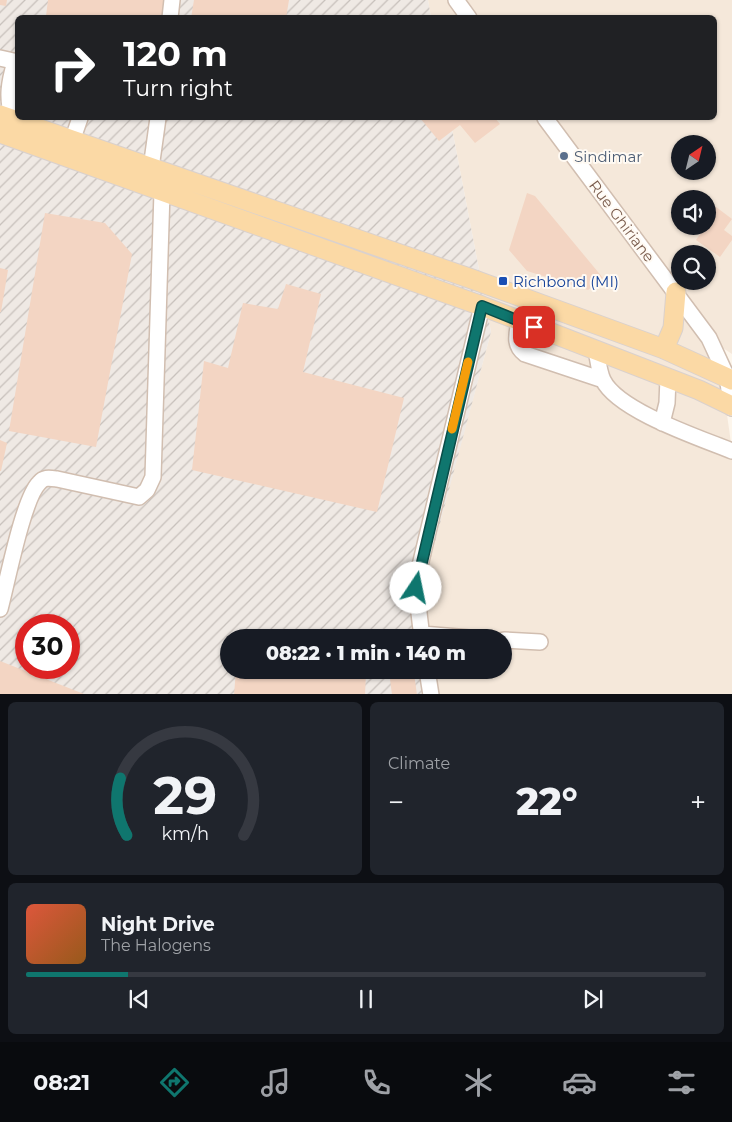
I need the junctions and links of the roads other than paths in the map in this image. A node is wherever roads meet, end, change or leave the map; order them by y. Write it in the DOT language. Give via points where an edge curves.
graph roads {
  1 [pos="172,0"];
  2 [pos="456,0"];
  3 [pos="170,15"];
  4 [pos="467,15"];
  5 [pos="11,61"];
  6 [pos="79,120"];
  7 [pos="158,120"];
  8 [pos="547,120"];
  9 [pos="4,122"];
  10 [pos="72,141"];
  11 [pos="151,168"];
  12 [pos="162,192"];
  13 [pos="676,292"];
  14 [pos="482,306"];
  15 [pos="519,321"];
  16 [pos="596,350"];
  17 [pos="664,350"];
  18 [pos="668,378"];
  19 [pos="729,379"];
  20 [pos="603,380"];
  21 [pos="732,407"];
  22 [pos="662,423"];
  23 [pos="732,451"];
  24 [pos="0,609"];
  25 [pos="421,629"];
  26 [pos="512,640"];
  27 [pos="540,642"];
  28 [pos="428,679"];
  29 [pos="431,694"];
  1 -- 3 [label="street"];
  2 -- 4 [label="street"];
  5 -- 9 [label="street"];
  6 -- 10 [label="street"];
  7 -- 11 [label="street"];
  8 -- 13 [label="street, Rue Ghiriane"];
  9 -- 10 [label="main road"];
  9 -- 12 [label="main road"];
  10 -- 11 [label="main road"];
  11 -- 17 [label="main road" via="469,278"];
  12 -- 14 [label="main road"];
  12 -- 24 [label="street" via="152,478 139,498 56,479 40,481 33,490"];
  13 -- 17 [label="main road" via="673,328"];
  13 -- 19 [label="street, Rue Ghiriane" via="709,338"];
  14 -- 15 [label="main road"];
  14 -- 25 [label="street" via="417,578"];
  15 -- 16 [label="main road"];
  15 -- 20 [label="street" via="516,338 518,349 525,354"];
  16 -- 18 [label="main road"];
  16 -- 20 [label="street"];
  17 -- 19 [label="main road"];
  18 -- 21 [label="main road"];
  18 -- 22 [label="street"];
  19 -- 21 [label="street, Rue Ghiriane"];
  20 -- 22 [label="street" via="618,398"];
  22 -- 23 [label="street"];
  26 -- 27 [label="street"];
  28 -- 29 [label="street"];
}
